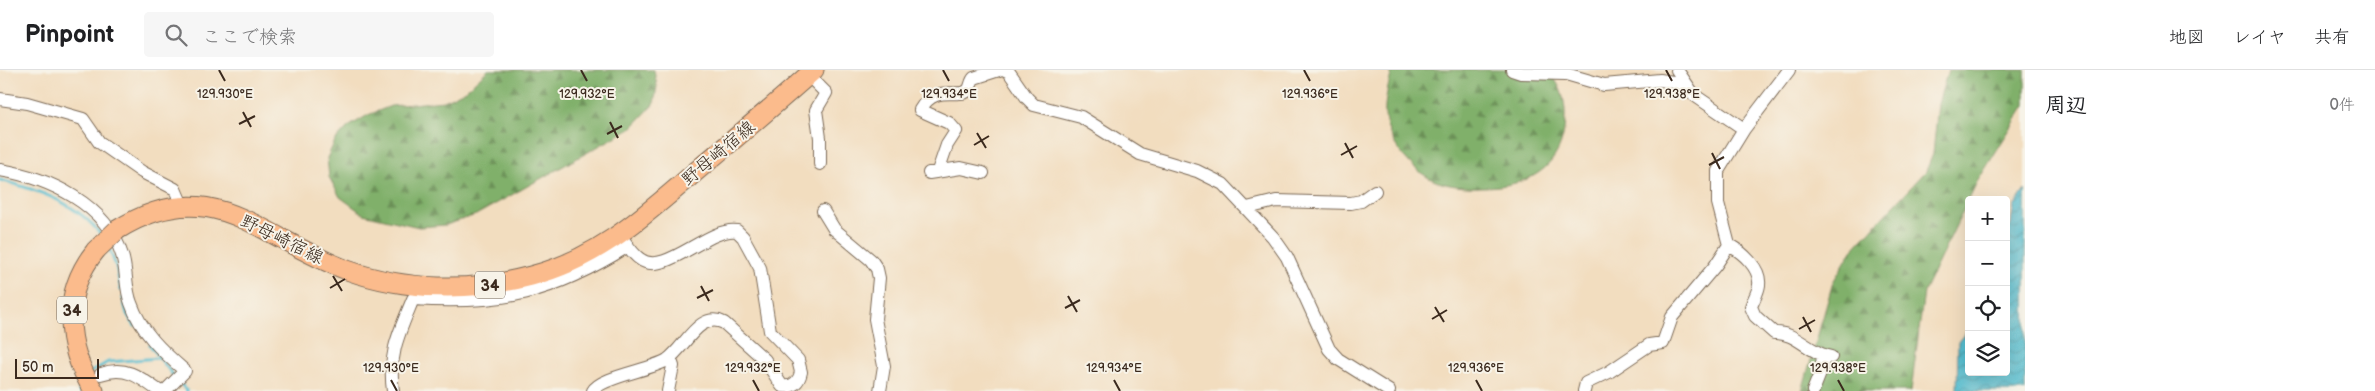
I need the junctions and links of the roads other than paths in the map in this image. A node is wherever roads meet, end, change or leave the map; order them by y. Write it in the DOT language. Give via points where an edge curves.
graph roads {
  1 [pos="1512,70"];
  2 [pos="1677,70"];
  3 [pos="1789,70"];
  4 [pos="1006,71"];
  5 [pos="811,73"];
  6 [pos="1686,84"];
  7 [pos="0,99"];
  8 [pos="1744,129"];
  9 [pos="820,164"];
  10 [pos="0,170"];
  11 [pos="983,173"];
  12 [pos="1375,191"];
  13 [pos="182,206"];
  14 [pos="1247,208"];
  15 [pos="823,211"];
  16 [pos="624,240"];
  17 [pos="1729,245"];
  18 [pos="670,358"];
  19 [pos="92,381"];
  20 [pos="168,389"];
  21 [pos="393,391"];
  22 [pos="593,391"];
  23 [pos="668,391"];
  24 [pos="880,391"];
  25 [pos="1389,391"];
  26 [pos="1584,391"];
  27 [pos="1813,391"];
  1 -- 6 [label="street" via="1566,74 1604,85 1660,80"];
  2 -- 6 [label="street"];
  3 -- 8 [label="street"];
  4 -- 11 [label="street" via="974,78 964,92 935,94 920,110 949,123 956,130 934,172 961,168"];
  4 -- 14 [label="street" via="1034,105 1081,117 1140,154 1197,172 1222,184"];
  5 -- 9 [label="street" via="826,93 816,110"];
  5 -- 16 [label="main road, 野母崎宿線 / 34"];
  6 -- 8 [label="street" via="1694,95"];
  7 -- 13 [label="street" via="83,119 99,142 142,172 175,189"];
  8 -- 17 [label="street" via="1718,171 1718,203"];
  10 -- 20 [label="street" via="57,186 98,216 122,253 131,303 146,333 184,371"];
  12 -- 14 [label="street" via="1361,201 1351,203 1276,201"];
  13 -- 16 [label="main road, 野母崎宿線 / 34" via="220,210 342,268 384,281 416,286 493,284 532,276"];
  13 -- 19 [label="main road, 野母崎宿線 / 34, bridge" via="149,213 116,230 84,266 74,293 71,329 74,350"];
  14 -- 25 [label="street" via="1287,257 1329,349 1338,359"];
  15 -- 24 [label="street" via="834,229 871,260 877,269 875,319 884,366"];
  16 -- 18 [label="street" via="643,261 658,262 721,232 737,231 760,268 770,331 798,360 801,372 796,383 782,386 758,353 717,320 705,322"];
  16 -- 21 [label="street" via="600,264 560,282 508,298 474,302 413,299 391,360"];
  17 -- 26 [label="street" via="1672,317 1663,343 1649,345 1586,383"];
  17 -- 27 [label="street" via="1746,257 1759,278 1751,307 1755,316 1774,333 1785,333 1827,356"];
  18 -- 22 [label="street" via="605,381"];
  18 -- 23 [label="street" via="673,366"];
  19 -- 20 [label="street" via="111,370 124,370"];
}
